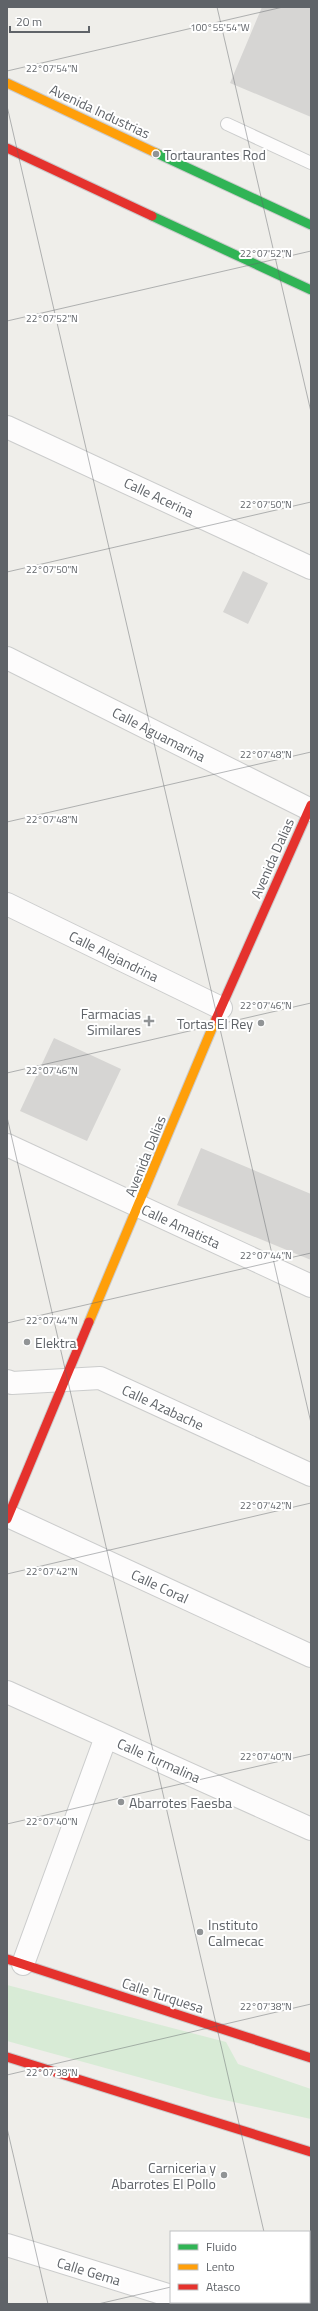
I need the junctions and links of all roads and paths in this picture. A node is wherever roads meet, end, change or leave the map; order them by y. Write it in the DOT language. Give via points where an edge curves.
graph roads {
  1 [pos="7,83"];
  2 [pos="227,124"];
  3 [pos="7,148"];
  4 [pos="311,163"];
  5 [pos="311,226"];
  6 [pos="311,290"];
  7 [pos="7,427"];
  8 [pos="311,568"];
  9 [pos="7,658"];
  10 [pos="310,808"];
  11 [pos="7,904"];
  12 [pos="221,1008"];
  13 [pos="7,1145"];
  14 [pos="139,1207"];
  15 [pos="311,1286"];
  16 [pos="67,1380"];
  17 [pos="7,1381"];
  18 [pos="311,1475"];
  19 [pos="8,1517"];
  20 [pos="311,1656"];
  21 [pos="7,1692"];
  22 [pos="106,1737"];
  23 [pos="311,1829"];
  24 [pos="15,1962"];
  25 [pos="7,2057"];
  26 [pos="311,2058"];
  27 [pos="311,2152"];
  28 [pos="7,2245"];
  29 [pos="170,2296"];
  1 -- 5 [label="main road, Avenida Industrias"];
  2 -- 4 [label="lane"];
  3 -- 6 [label="main road"];
  7 -- 8 [label="street, Calle Acerina"];
  9 -- 10 [label="street, Calle Aguamarina"];
  10 -- 12 [label="main road, Avenida Dalias"];
  11 -- 12 [label="street, Calle Alejandrina"];
  12 -- 14 [label="main road, Avenida Dalias"];
  13 -- 14 [label="street, Calle Amatista"];
  14 -- 15 [label="street, Calle Amatista"];
  14 -- 16 [label="main road, Avenida Dalias"];
  16 -- 17 [label="street, Calle Azabache" via="12,1383"];
  16 -- 18 [label="street, Calle Azabache" via="100,1378"];
  16 -- 19 [label="main road, Avenida Dalias"];
  19 -- 20 [label="street, Calle Coral"];
  21 -- 22 [label="street, Calle Turmalina"];
  22 -- 23 [label="street, Calle Turmalina"];
  22 -- 24 [label="street"];
  24 -- 26 [label="main road, Calle Turquesa"];
  25 -- 27 [label="main road"];
  28 -- 29 [label="street, Calle Gema"];
}
